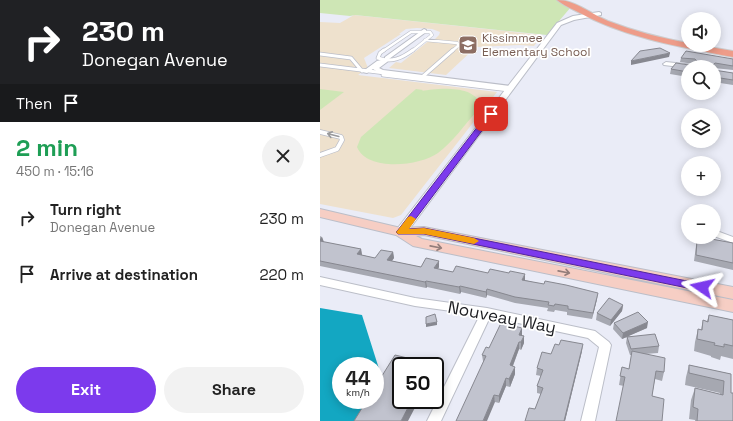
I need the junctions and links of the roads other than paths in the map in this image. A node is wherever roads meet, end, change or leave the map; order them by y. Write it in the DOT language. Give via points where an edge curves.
graph roads {
  1 [pos="561,0"];
  2 [pos="572,0"];
  3 [pos="594,15"];
  4 [pos="424,31"];
  5 [pos="426,40"];
  6 [pos="681,40"];
  7 [pos="721,48"];
  8 [pos="733,50"];
  9 [pos="320,54"];
  10 [pos="733,54"];
  11 [pos="385,60"];
  12 [pos="666,64"];
  13 [pos="320,66"];
  14 [pos="681,66"];
  15 [pos="365,71"];
  16 [pos="421,78"];
  17 [pos="510,89"];
  18 [pos="320,132"];
  19 [pos="320,155"];
  20 [pos="320,214"];
  21 [pos="401,232"];
  22 [pos="721,236"];
  23 [pos="733,240"];
  24 [pos="320,281"];
  25 [pos="733,293"];
  26 [pos="733,306"];
  27 [pos="487,312"];
  28 [pos="434,421"];
  29 [pos="588,421"];
  1 -- 3 [label="main road"];
  2 -- 3 [label="main road"];
  3 -- 6 [label="main road"];
  3 -- 10 [label="main road" via="620,28 647,37"];
  3 -- 17 [label="street" via="573,18 559,24"];
  4 -- 5 [label="lane" via="432,35"];
  4 -- 11 [label="street"];
  4 -- 11 [label="lane" via="411,32 380,52 378,58"];
  5 -- 11 [label="lane" via="396,60"];
  5 -- 16 [label="lane" via="459,45"];
  7 -- 8 [label="main road"];
  9 -- 15 [label="lane" via="351,58"];
  11 -- 15 [label="street"];
  11 -- 16 [label="street" via="375,68 381,72"];
  12 -- 14 [label="street"];
  13 -- 15 [label="lane"];
  15 -- 16 [label="lane"];
  16 -- 17 [label="street"];
  17 -- 21 [label="street"];
  19 -- 18 [label="lane, one-way" via="336,150 342,140 336,135"];
  20 -- 21 [label="main road"];
  21 -- 25 [label="main road" via="424,231"];
  21 -- 26 [label="main road, one-way" via="418,244"];
  22 -- 23 [label="street"];
  24 -- 27 [label="street, Nouveay Way" via="415,302"];
  27 -- 28 [label="street"];
  27 -- 29 [label="street, Nouveay Way" via="590,334 606,345"];
}
